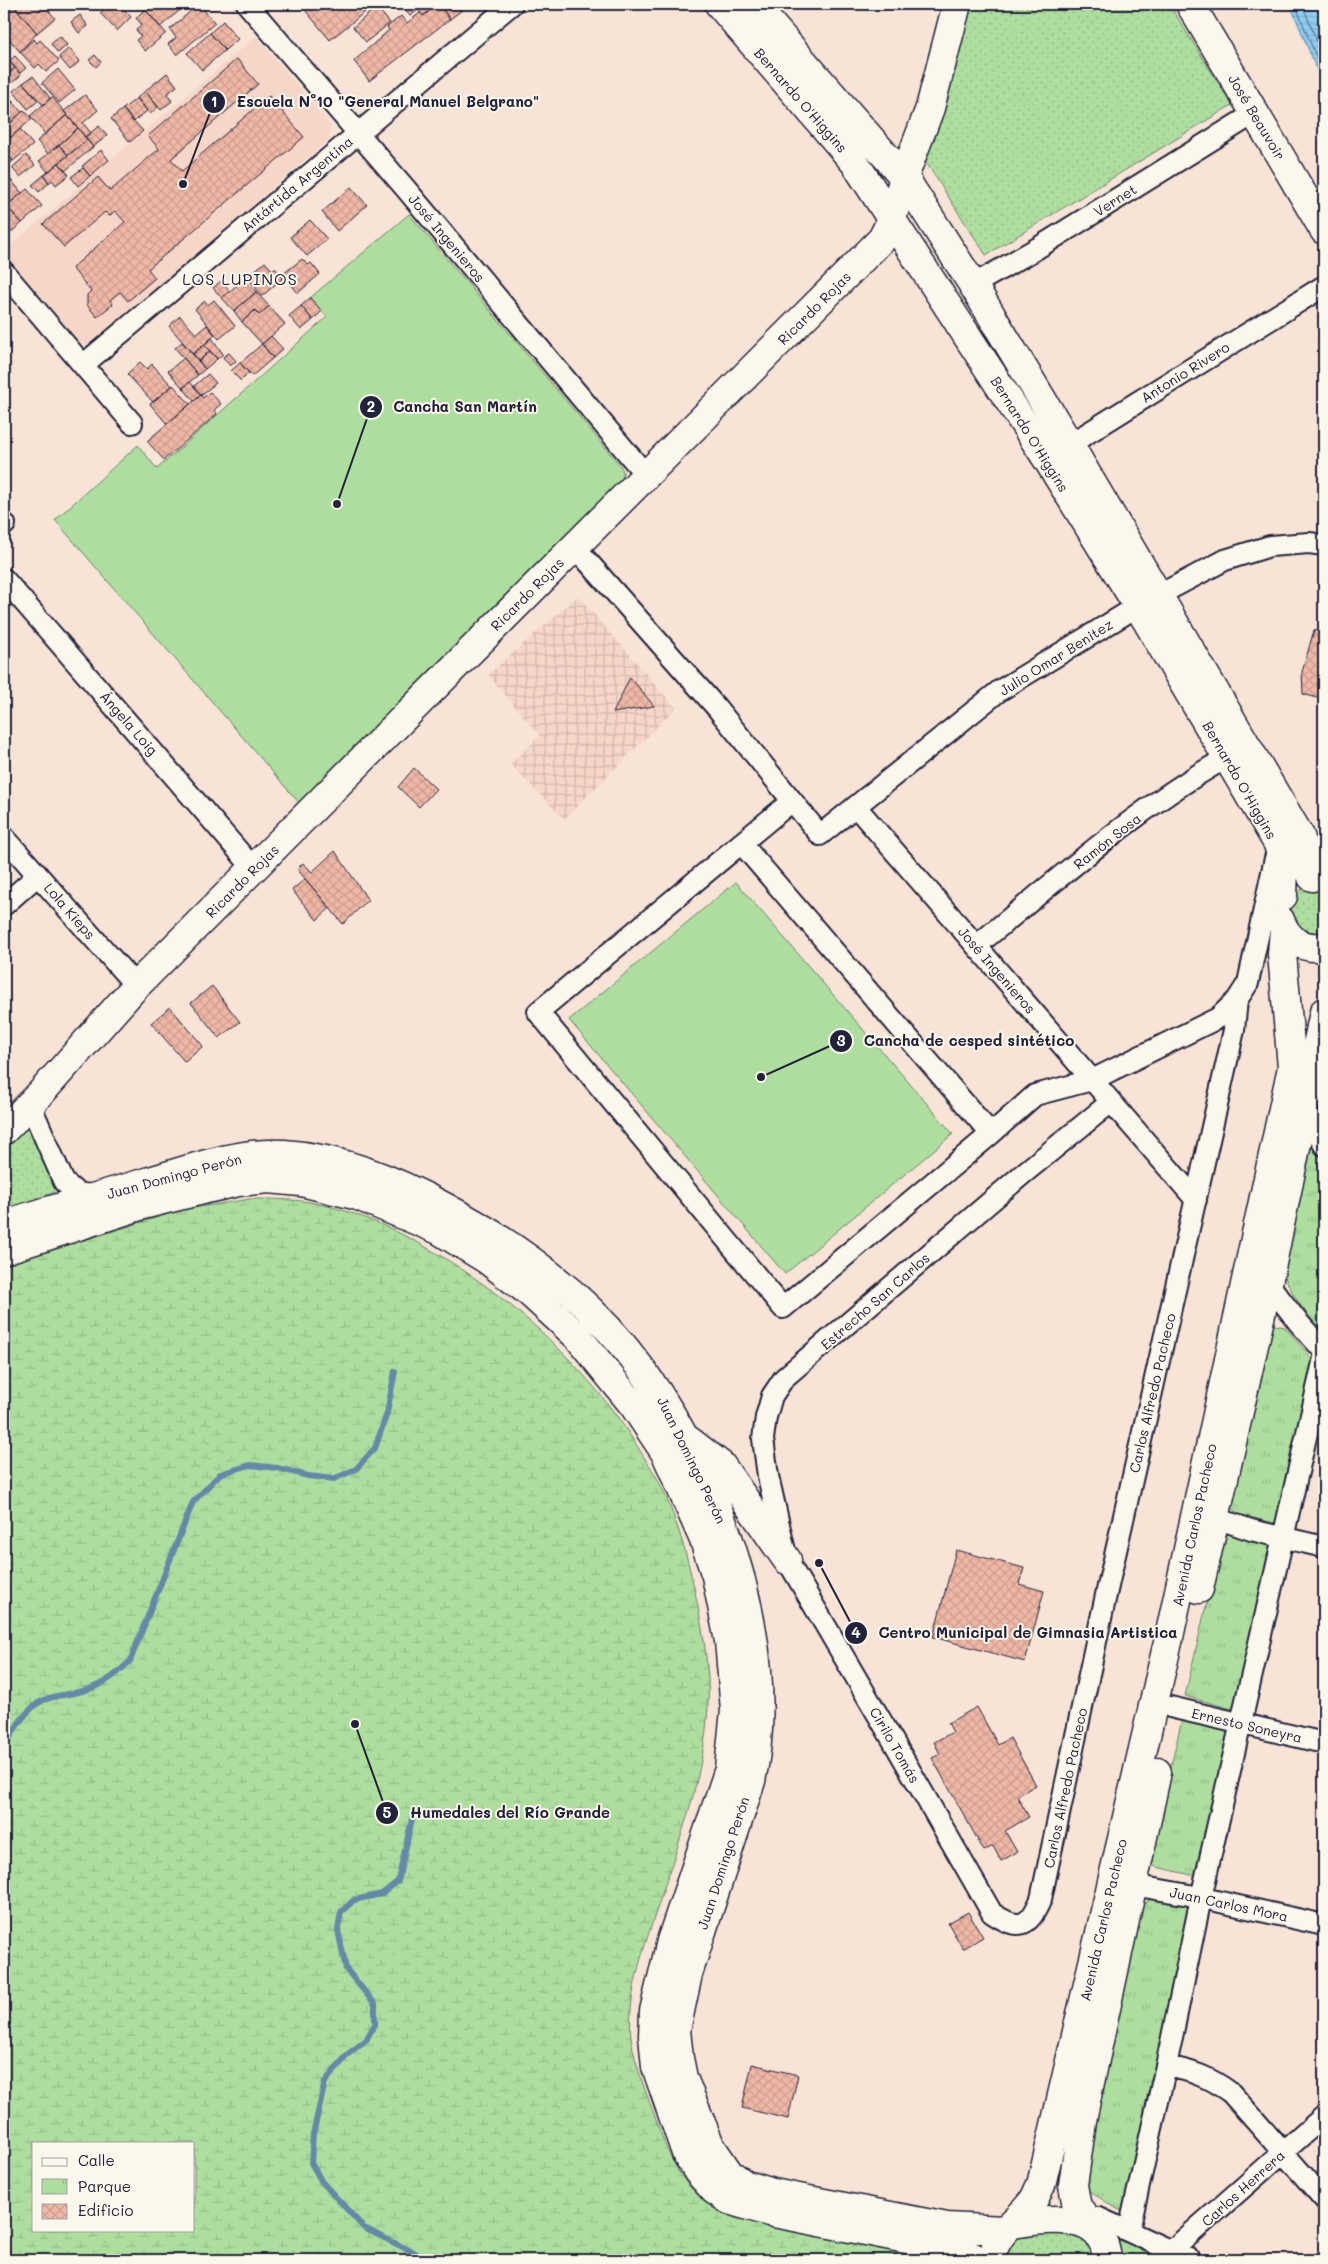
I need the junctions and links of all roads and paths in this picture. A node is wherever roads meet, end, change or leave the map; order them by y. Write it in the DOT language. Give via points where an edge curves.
graph roads {
  1 [pos="247,4"];
  2 [pos="512,4"];
  3 [pos="719,4"];
  4 [pos="754,4"];
  5 [pos="957,4"];
  6 [pos="1190,4"];
  7 [pos="1255,113"];
  8 [pos="357,133"];
  9 [pos="904,177"];
  10 [pos="892,219"];
  11 [pos="1324,230"];
  12 [pos="7,281"];
  13 [pos="973,285"];
  14 [pos="1324,286"];
  15 [pos="83,365"];
  16 [pos="132,422"];
  17 [pos="1058,452"];
  18 [pos="645,474"];
  19 [pos="1324,545"];
  20 [pos="574,546"];
  21 [pos="4,579"];
  22 [pos="1148,602"];
  23 [pos="1236,752"];
  24 [pos="792,801"];
  25 [pos="857,808"];
  26 [pos="4,837"];
  27 [pos="741,843"];
  28 [pos="1278,844"];
  29 [pos="254,869"];
  30 [pos="38,875"];
  31 [pos="1321,878"];
  32 [pos="4,905"];
  33 [pos="1293,931"];
  34 [pos="976,946"];
  35 [pos="136,986"];
  36 [pos="1237,1000"];
  37 [pos="1324,1012"];
  38 [pos="1092,1080"];
  39 [pos="1317,1080"];
  40 [pos="40,1094"];
  41 [pos="1111,1102"];
  42 [pos="1302,1121"];
  43 [pos="4,1130"];
  44 [pos="991,1134"];
  45 [pos="1324,1145"];
  46 [pos="99,1196"];
  47 [pos="1196,1200"];
  48 [pos="4,1224"];
  49 [pos="4,1250"];
  50 [pos="1268,1283"];
  51 [pos="1324,1352"];
  52 [pos="1324,1358"];
  53 [pos="683,1436"];
  54 [pos="1216,1518"];
  55 [pos="1282,1537"];
  56 [pos="1324,1547"];
  57 [pos="787,1560"];
  58 [pos="1170,1706"];
  59 [pos="1240,1723"];
  60 [pos="1324,1743"];
  61 [pos="1133,1885"];
  62 [pos="1201,1898"];
  63 [pos="1009,1924"];
  64 [pos="1324,1925"];
  65 [pos="1166,2066"];
  66 [pos="1324,2116"];
  67 [pos="1283,2151"];
  68 [pos="1324,2199"];
  69 [pos="1009,2227"];
  70 [pos="1129,2230"];
  71 [pos="1091,2234"];
  72 [pos="1166,2256"];
  73 [pos="980,2260"];
  74 [pos="993,2260"];
  75 [pos="1191,2260"];
  1 -- 8 [label="street, José Ingenieros"];
  2 -- 8 [label="street, Antártida Argentina"];
  3 -- 10 [label="main road, Bernardo O'Higgins" via="855,163"];
  4 -- 9 [label="main road, Bernardo O'Higgins"];
  5 -- 9 [label="main road, Ricardo Rojas" via="930,108"];
  6 -- 7 [label="main road, José Beauvoir"];
  7 -- 11 [label="main road, José Beauvoir"];
  7 -- 13 [label="street, Vernet"];
  8 -- 15 [label="street, Antártida Argentina"];
  8 -- 18 [label="street, José Ingenieros"];
  9 -- 10 [label="main road, Ricardo Rojas"];
  9 -- 13 [label="main road, Bernardo O'Higgins"];
  10 -- 17 [label="main road, Bernardo O'Higgins"];
  10 -- 18 [label="main road, Ricardo Rojas" via="882,239 871,251"];
  12 -- 15 [label="street"];
  13 -- 17 [label="main road, Bernardo O'Higgins"];
  14 -- 17 [label="street, Antonio Rivero"];
  15 -- 16 [label="street"];
  17 -- 22 [label="main road, Bernardo O'Higgins"];
  18 -- 20 [label="main road, Ricardo Rojas"];
  19 -- 22 [label="street, Julio Omar Benitez" via="1270,546 1243,554 1225,560"];
  20 -- 24 [label="street" via="716,708"];
  20 -- 29 [label="main road, Ricardo Rojas"];
  21 -- 29 [label="street, Ángela Loig"];
  22 -- 23 [label="main road, Bernardo O'Higgins"];
  22 -- 25 [label="street, Julio Omar Benitez" via="999,691"];
  23 -- 28 [label="main road, Bernardo O'Higgins"];
  23 -- 31 [label="main road, Bernardo O'Higgins" via="1300,836"];
  23 -- 34 [label="street, Ramón Sosa" via="1186,782 1131,822"];
  24 -- 25 [label="street, Julio Omar Benitez" via="820,835"];
  24 -- 27 [label="street"];
  25 -- 34 [label="street, José Ingenieros"];
  26 -- 30 [label="street, Lola Kieps"];
  27 -- 44 [label="street"];
  27 -- 44 [label="street" via="538,1012 783,1308"];
  28 -- 33 [label="street, Carlos Alfredo Pacheco"];
  28 -- 33 [label="main road, Bernardo O'Higgins"];
  29 -- 35 [label="main road, Ricardo Rojas"];
  30 -- 32 [label="street"];
  30 -- 35 [label="street, Lola Kieps"];
  31 -- 33 [label="main road" via="1300,880 1290,886"];
  33 -- 36 [label="street, Carlos Alfredo Pacheco"];
  33 -- 69 [label="main road, Avenida Carlos Pacheco" via="1282,954 1292,1067 1168,1642 1041,2185 1032,2202"];
  34 -- 38 [label="street, José Ingenieros"];
  35 -- 40 [label="main road, Ricardo Rojas"];
  36 -- 38 [label="street" via="1218,1018"];
  36 -- 47 [label="street, Carlos Alfredo Pacheco" via="1234,1030"];
  37 -- 39 [label="main road, Avenida Carlos Pacheco"];
  38 -- 41 [label="street, José Ingenieros"];
  38 -- 44 [label="street" via="1035,1095"];
  39 -- 42 [label="main road, Avenida Carlos Pacheco"];
  40 -- 43 [label="main road, Ricardo Rojas"];
  40 -- 46 [label="street" via="33,1111 64,1182 77,1193"];
  41 -- 47 [label="street, José Ingenieros"];
  41 -- 57 [label="street, Estrecho San Carlos" via="784,1378 772,1396 763,1439"];
  42 -- 45 [label="street" via="1312,1120"];
  42 -- 50 [label="main road, Avenida Carlos Pacheco"];
  46 -- 48 [label="main road, Juan Domingo Perón"];
  46 -- 53 [label="main road, Juan Domingo Perón" via="245,1156 283,1154 320,1158 364,1170 409,1188 475,1223 556,1279 624,1346 655,1387"];
  47 -- 63 [label="street, Carlos Alfredo Pacheco" via="1041,1900 1034,1916 1023,1924"];
  49 -- 73 [label="main road, Juan Domingo Perón" via="143,1204 211,1188 269,1179 301,1182 358,1196 438,1230 486,1259 530,1293 578,1337 634,1406 666,1454 704,1540 716,1576 729,1641 735,1710 729,1769 671,1940 654,2011 656,2067 686,2153 714,2190 729,2200 769,2212 937,2245"];
  50 -- 51 [label="street"];
  50 -- 54 [label="main road, Avenida Carlos Pacheco"];
  52 -- 55 [label="street"];
  53 -- 57 [label="main road" via="722,1465"];
  53 -- 69 [label="main road, Juan Domingo Perón" via="725,1525 739,1567 757,1683 757,1741 751,1781 688,1974 676,2030 681,2069 710,2145 728,2173 744,2184 773,2193 947,2227"];
  54 -- 55 [label="street"];
  54 -- 58 [label="main road, Avenida Carlos Pacheco"];
  55 -- 56 [label="street"];
  55 -- 59 [label="street"];
  57 -- 63 [label="street, Cirilo Tomás" via="992,1913"];
  58 -- 59 [label="street, Ernesto Soneyra"];
  58 -- 61 [label="main road, Avenida Carlos Pacheco"];
  59 -- 60 [label="street, Ernesto Soneyra"];
  59 -- 62 [label="street"];
  61 -- 62 [label="street, Juan Carlos Mora"];
  61 -- 71 [label="main road, Avenida Carlos Pacheco" via="1083,2115 1073,2185 1077,2207"];
  62 -- 64 [label="street, Juan Carlos Mora"];
  62 -- 65 [label="street"];
  65 -- 67 [label="street" via="1188,2070 1212,2080 1231,2093"];
  65 -- 70 [label="street"];
  66 -- 67 [label="street, Carlos Herrera"];
  67 -- 68 [label="street"];
  67 -- 72 [label="street, Carlos Herrera"];
  69 -- 71 [label="main road" via="1046,2219"];
  69 -- 74 [label="main road, Avenida Carlos Pacheco" via="994,2250"];
  70 -- 71 [label="street" via="1099,2218"];
  70 -- 72 [label="street"];
  72 -- 75 [label="street"];
}
